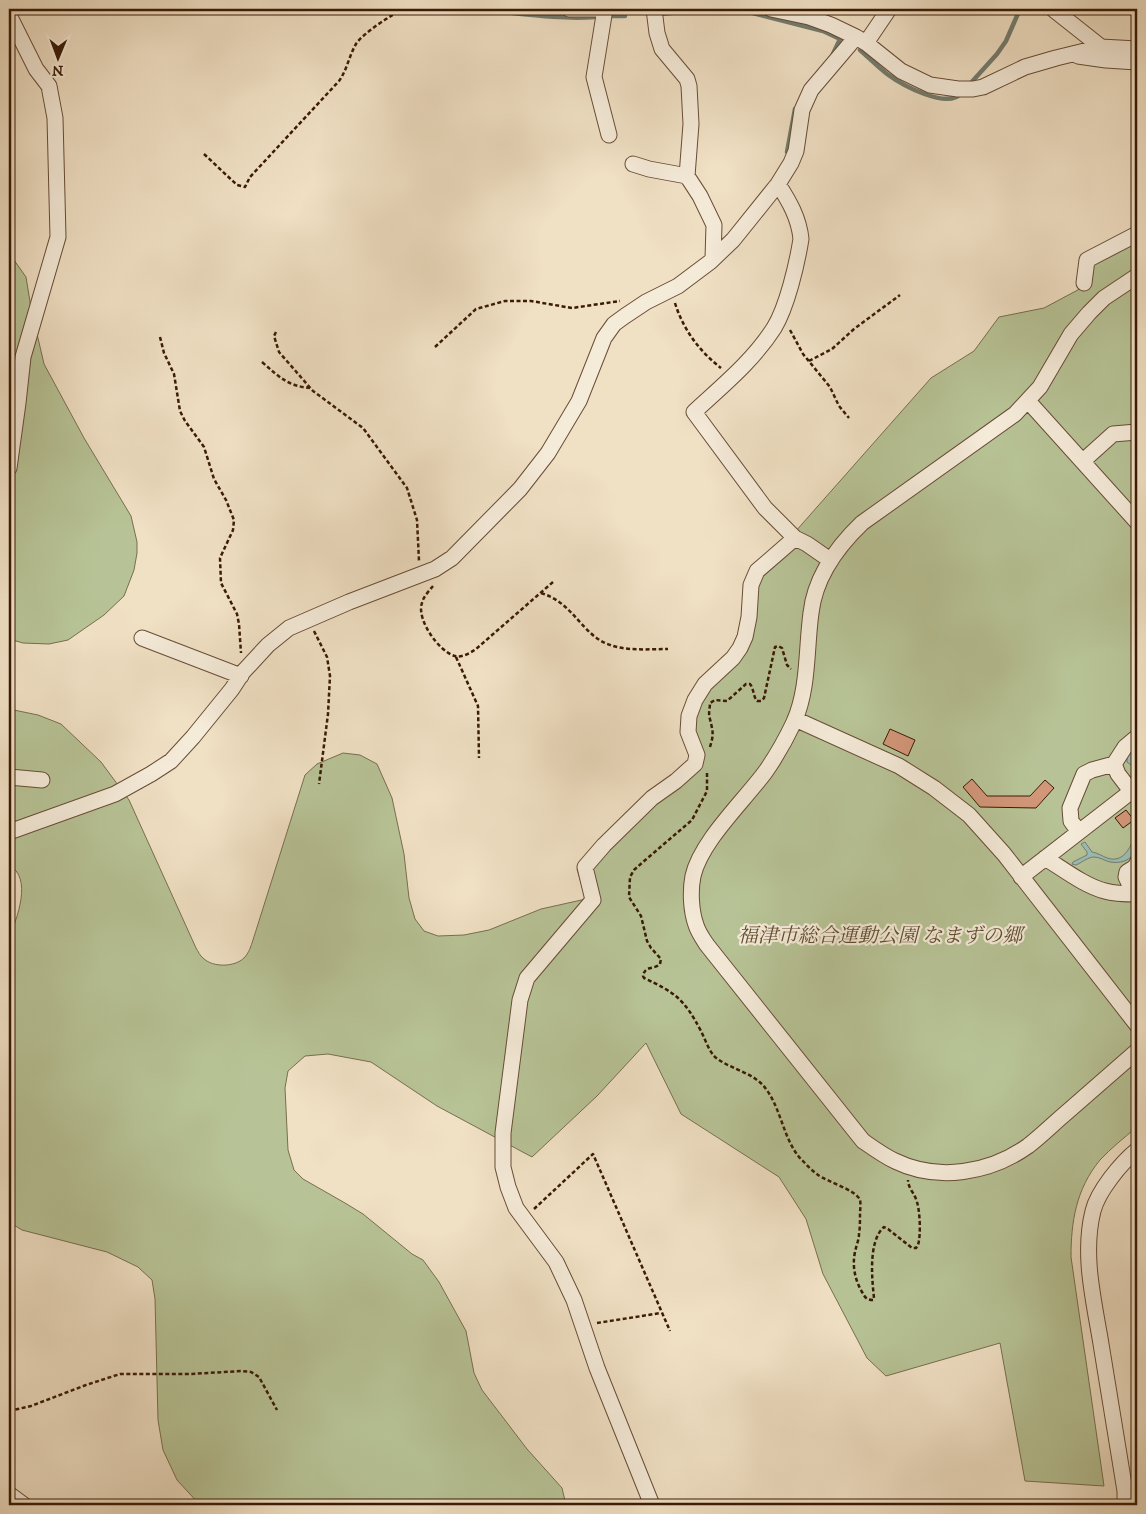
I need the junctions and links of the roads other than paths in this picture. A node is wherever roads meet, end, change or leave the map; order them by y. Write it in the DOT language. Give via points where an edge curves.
graph roads {
  1 [pos="570,9"];
  2 [pos="596,9"];
  3 [pos="605,9"];
  4 [pos="654,9"];
  5 [pos="771,9"];
  6 [pos="889,9"];
  7 [pos="1053,9"];
  8 [pos="9,15"];
  9 [pos="861,40"];
  10 [pos="1101,47"];
  11 [pos="1137,50"];
  12 [pos="1069,55"];
  13 [pos="1137,62"];
  14 [pos="610,135"];
  15 [pos="633,164"];
  16 [pos="687,176"];
  17 [pos="778,184"];
  18 [pos="1137,234"];
  19 [pos="713,259"];
  20 [pos="1137,276"];
  21 [pos="1084,283"];
  22 [pos="1028,401"];
  23 [pos="1137,432"];
  24 [pos="1082,461"];
  25 [pos="9,468"];
  26 [pos="1137,522"];
  27 [pos="795,538"];
  28 [pos="830,560"];
  29 [pos="142,638"];
  30 [pos="242,674"];
  31 [pos="795,719"];
  32 [pos="1137,737"];
  33 [pos="1114,764"];
  34 [pos="9,777"];
  35 [pos="42,780"];
  36 [pos="1134,789"];
  37 [pos="9,832"];
  38 [pos="1079,832"];
  39 [pos="1045,858"];
  40 [pos="1137,863"];
  41 [pos="1021,876"];
  42 [pos="1136,894"];
  43 [pos="1137,1024"];
  44 [pos="1137,1051"];
  45 [pos="1137,1150"];
  46 [pos="9,1494"];
  47 [pos="24,1505"];
  48 [pos="652,1505"];
  49 [pos="1125,1505"];
  1 -- 2 [label="street"];
  3 -- 14 [label="street" via="594,77"];
  4 -- 16 [label="street" via="662,49 690,86"];
  5 -- 9 [label="street" via="831,25"];
  6 -- 9 [label="street"];
  7 -- 10 [label="street"];
  8 -- 25 [label="street" via="36,69 49,86 55,118 58,237 23,357"];
  9 -- 12 [label="street" via="901,71 930,85 958,89 983,87 1025,67"];
  9 -- 17 [label="street" via="811,90 802,110 796,151"];
  10 -- 11 [label="street"];
  10 -- 12 [label="street"];
  12 -- 13 [label="street"];
  15 -- 16 [label="street"];
  16 -- 19 [label="street" via="714,225"];
  17 -- 19 [label="street" via="734,240"];
  17 -- 27 [label="street" via="792,206 801,239 786,298 774,328 744,367 694,412 765,508"];
  18 -- 21 [label="street" via="1087,260"];
  19 -- 30 [label="street" via="678,286 646,302 614,324 604,338 579,402 548,453 520,489 452,558 435,569 430,577 289,628 268,644"];
  20 -- 22 [label="street" via="1089,312"];
  22 -- 24 [label="street"];
  22 -- 28 [label="street" via="1015,414 862,523"];
  23 -- 24 [label="street" via="1113,434"];
  24 -- 26 [label="street"];
  27 -- 28 [label="street"];
  27 -- 48 [label="street" via="756,571 751,585 745,637 740,648 705,684 695,700 688,716 695,764 652,798 585,867 593,900 527,978 520,1000 503,1133 506,1180 516,1208 556,1262 574,1300 597,1368"];
  28 -- 31 [label="street" via="818,584 811,611 805,683"];
  29 -- 30 [label="street"];
  30 -- 37 [label="street" via="193,737 170,761 151,774 115,794"];
  31 -- 41 [label="street" via="899,766 934,788 969,815"];
  31 -- 44 [label="street" via="766,771 698,860 692,902 696,926 707,945 863,1141 897,1162 929,1171 968,1172 989,1167 1028,1145"];
  32 -- 33 [label="street"];
  33 -- 36 [label="street" via="1118,774"];
  33 -- 38 [label="street" via="1084,774 1070,808 1071,820"];
  34 -- 35 [label="street"];
  36 -- 38 [label="street"];
  38 -- 39 [label="street"];
  39 -- 41 [label="street"];
  39 -- 42 [label="street" via="1091,886 1109,892"];
  40 -- 42 [label="street" via="1126,877"];
  41 -- 43 [label="street"];
  45 -- 49 [label="street" via="1117,1169 1104,1188 1093,1209 1089,1234 1091,1279"];
  46 -- 47 [label="street"];
}
